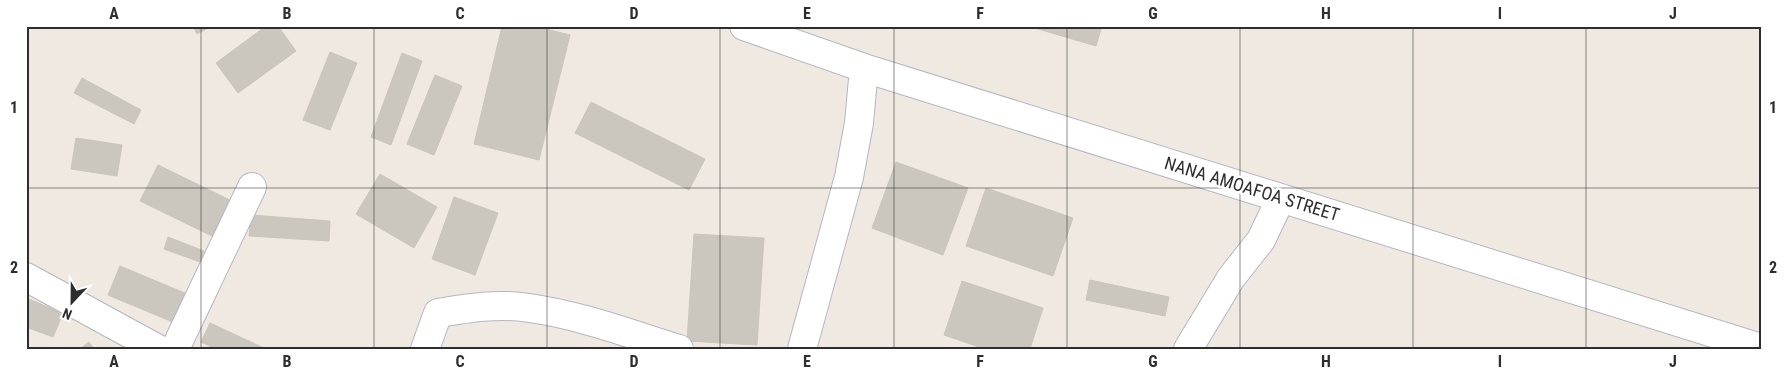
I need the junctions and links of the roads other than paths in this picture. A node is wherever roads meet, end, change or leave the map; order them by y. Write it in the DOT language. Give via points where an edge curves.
graph roads {
  1 [pos="744,26"];
  2 [pos="864,68"];
  3 [pos="252,186"];
  4 [pos="1281,198"];
  5 [pos="26,277"];
  6 [pos="1700,340"];
  7 [pos="1761,348"];
  8 [pos="158,349"];
  9 [pos="175,349"];
  10 [pos="425,349"];
  11 [pos="679,349"];
  12 [pos="802,349"];
  13 [pos="1188,349"];
  1 -- 2 [label="street, NANA AMOAFOA STREET"];
  2 -- 4 [label="street, NANA AMOAFOA STREET"];
  2 -- 12 [label="street" via="849,177"];
  3 -- 9 [label="street"];
  4 -- 6 [label="street, NANA AMOAFOA STREET"];
  4 -- 13 [label="street" via="1261,240 1231,278"];
  5 -- 8 [label="street"];
  6 -- 7 [label="street, NANA AMOAFOA STREET"];
  10 -- 11 [label="street" via="438,313 480,306 528,307 579,318"];
}
